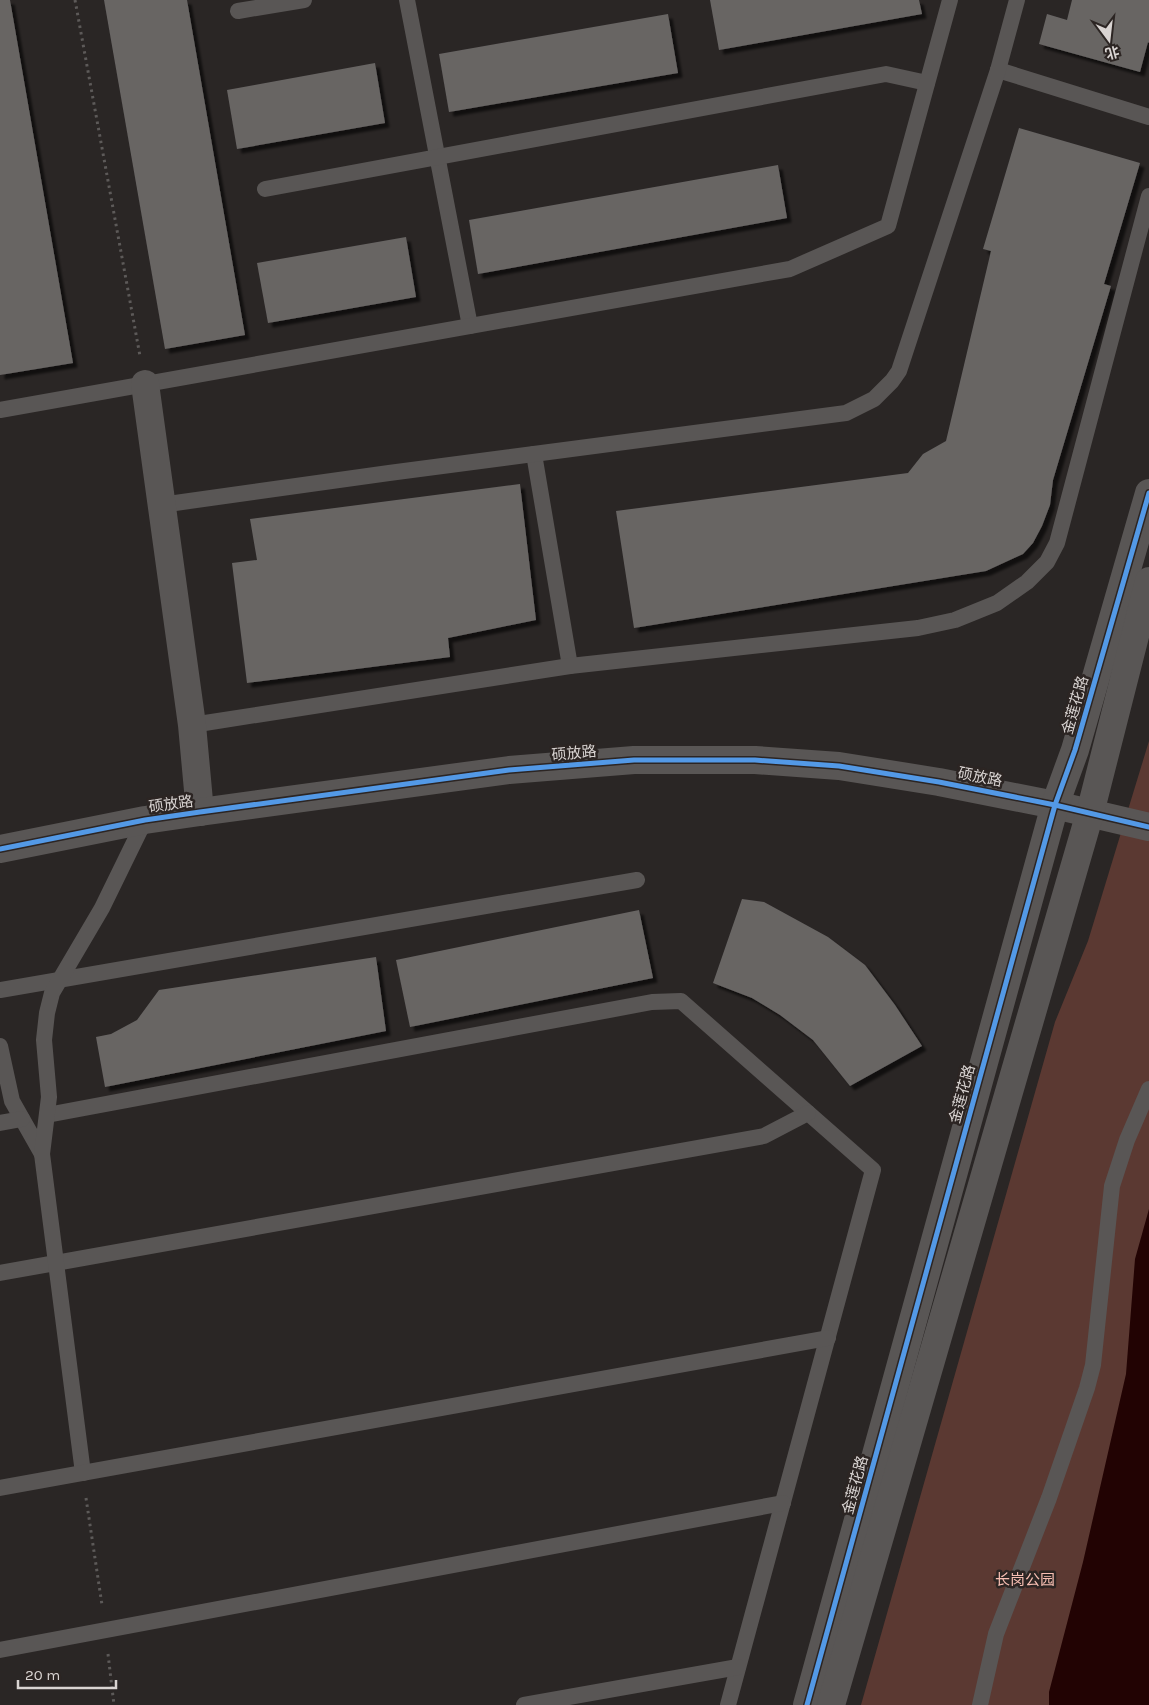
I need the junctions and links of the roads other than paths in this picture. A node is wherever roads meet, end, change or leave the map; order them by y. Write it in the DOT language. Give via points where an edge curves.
graph roads {
  1 [pos="304,0"];
  2 [pos="407,0"];
  3 [pos="950,0"];
  4 [pos="1017,0"];
  5 [pos="238,12"];
  6 [pos="998,70"];
  7 [pos="927,83"];
  8 [pos="1149,117"];
  9 [pos="438,156"];
  10 [pos="265,189"];
  11 [pos="1149,196"];
  12 [pos="470,326"];
  13 [pos="145,384"];
  14 [pos="0,410"];
  15 [pos="534,454"];
  16 [pos="1149,492"];
  17 [pos="162,505"];
  18 [pos="1149,581"];
  19 [pos="570,666"];
  20 [pos="192,725"];
  21 [pos="1055,805"];
  22 [pos="200,812"];
  23 [pos="1090,813"];
  24 [pos="145,820"];
  25 [pos="1149,827"];
  26 [pos="0,849"];
  27 [pos="636,880"];
  28 [pos="60,978"];
  29 [pos="0,990"];
  30 [pos="0,1046"];
  31 [pos="1149,1090"];
  32 [pos="808,1113"];
  33 [pos="47,1115"];
  34 [pos="22,1119"];
  35 [pos="0,1123"];
  36 [pos="42,1154"];
  37 [pos="56,1263"];
  38 [pos="0,1273"];
  39 [pos="828,1338"];
  40 [pos="83,1473"];
  41 [pos="0,1488"];
  42 [pos="783,1503"];
  43 [pos="0,1650"];
  44 [pos="738,1667"];
  45 [pos="524,1705"];
  46 [pos="728,1705"];
  47 [pos="807,1705"];
  48 [pos="831,1705"];
  49 [pos="980,1705"];
  1 -- 5 [label="lane"];
  2 -- 9 [label="lane"];
  3 -- 7 [label="lane"];
  4 -- 6 [label="lane"];
  6 -- 8 [label="lane"];
  6 -- 15 [label="lane" via="899,370 874,399 846,413"];
  7 -- 9 [label="lane" via="886,74"];
  7 -- 12 [label="lane" via="888,226 790,269"];
  9 -- 10 [label="lane"];
  9 -- 12 [label="lane"];
  11 -- 19 [label="lane" via="1057,543 1046,562 1027,582 997,603 955,620 918,628"];
  12 -- 13 [label="lane"];
  13 -- 14 [label="lane"];
  13 -- 17 [label="street"];
  15 -- 17 [label="lane"];
  15 -- 19 [label="lane"];
  16 -- 21 [label="street, 金莲花路" via="1075,750"];
  17 -- 20 [label="street"];
  18 -- 23 [label="street"];
  19 -- 20 [label="lane"];
  20 -- 22 [label="street"];
  21 -- 22 [label="street, 硕放路" via="839,766 755,760 634,760 509,770"];
  21 -- 23 [label="street, 硕放路"];
  21 -- 47 [label="street, 金莲花路"];
  22 -- 24 [label="street, 硕放路"];
  23 -- 25 [label="street, 硕放路"];
  23 -- 48 [label="street"];
  24 -- 26 [label="street, 硕放路"];
  24 -- 28 [label="lane" via="102,908"];
  27 -- 28 [label="lane"];
  28 -- 29 [label="lane"];
  28 -- 33 [label="lane" via="51,999 44,1040 49,1097"];
  30 -- 34 [label="lane" via="12,1101"];
  31 -- 49 [label="lane" via="1127,1140 1112,1186 1089,1380 1049,1498 996,1634"];
  32 -- 33 [label="lane" via="681,1001 652,1002"];
  32 -- 37 [label="lane" via="764,1136"];
  32 -- 39 [label="lane" via="873,1170"];
  33 -- 36 [label="lane"];
  34 -- 35 [label="lane"];
  34 -- 36 [label="lane"];
  36 -- 37 [label="lane"];
  37 -- 38 [label="lane"];
  37 -- 40 [label="lane"];
  39 -- 40 [label="lane"];
  39 -- 42 [label="lane"];
  40 -- 41 [label="lane"];
  42 -- 43 [label="lane"];
  42 -- 44 [label="lane"];
  44 -- 45 [label="lane"];
  44 -- 46 [label="lane"];
}
